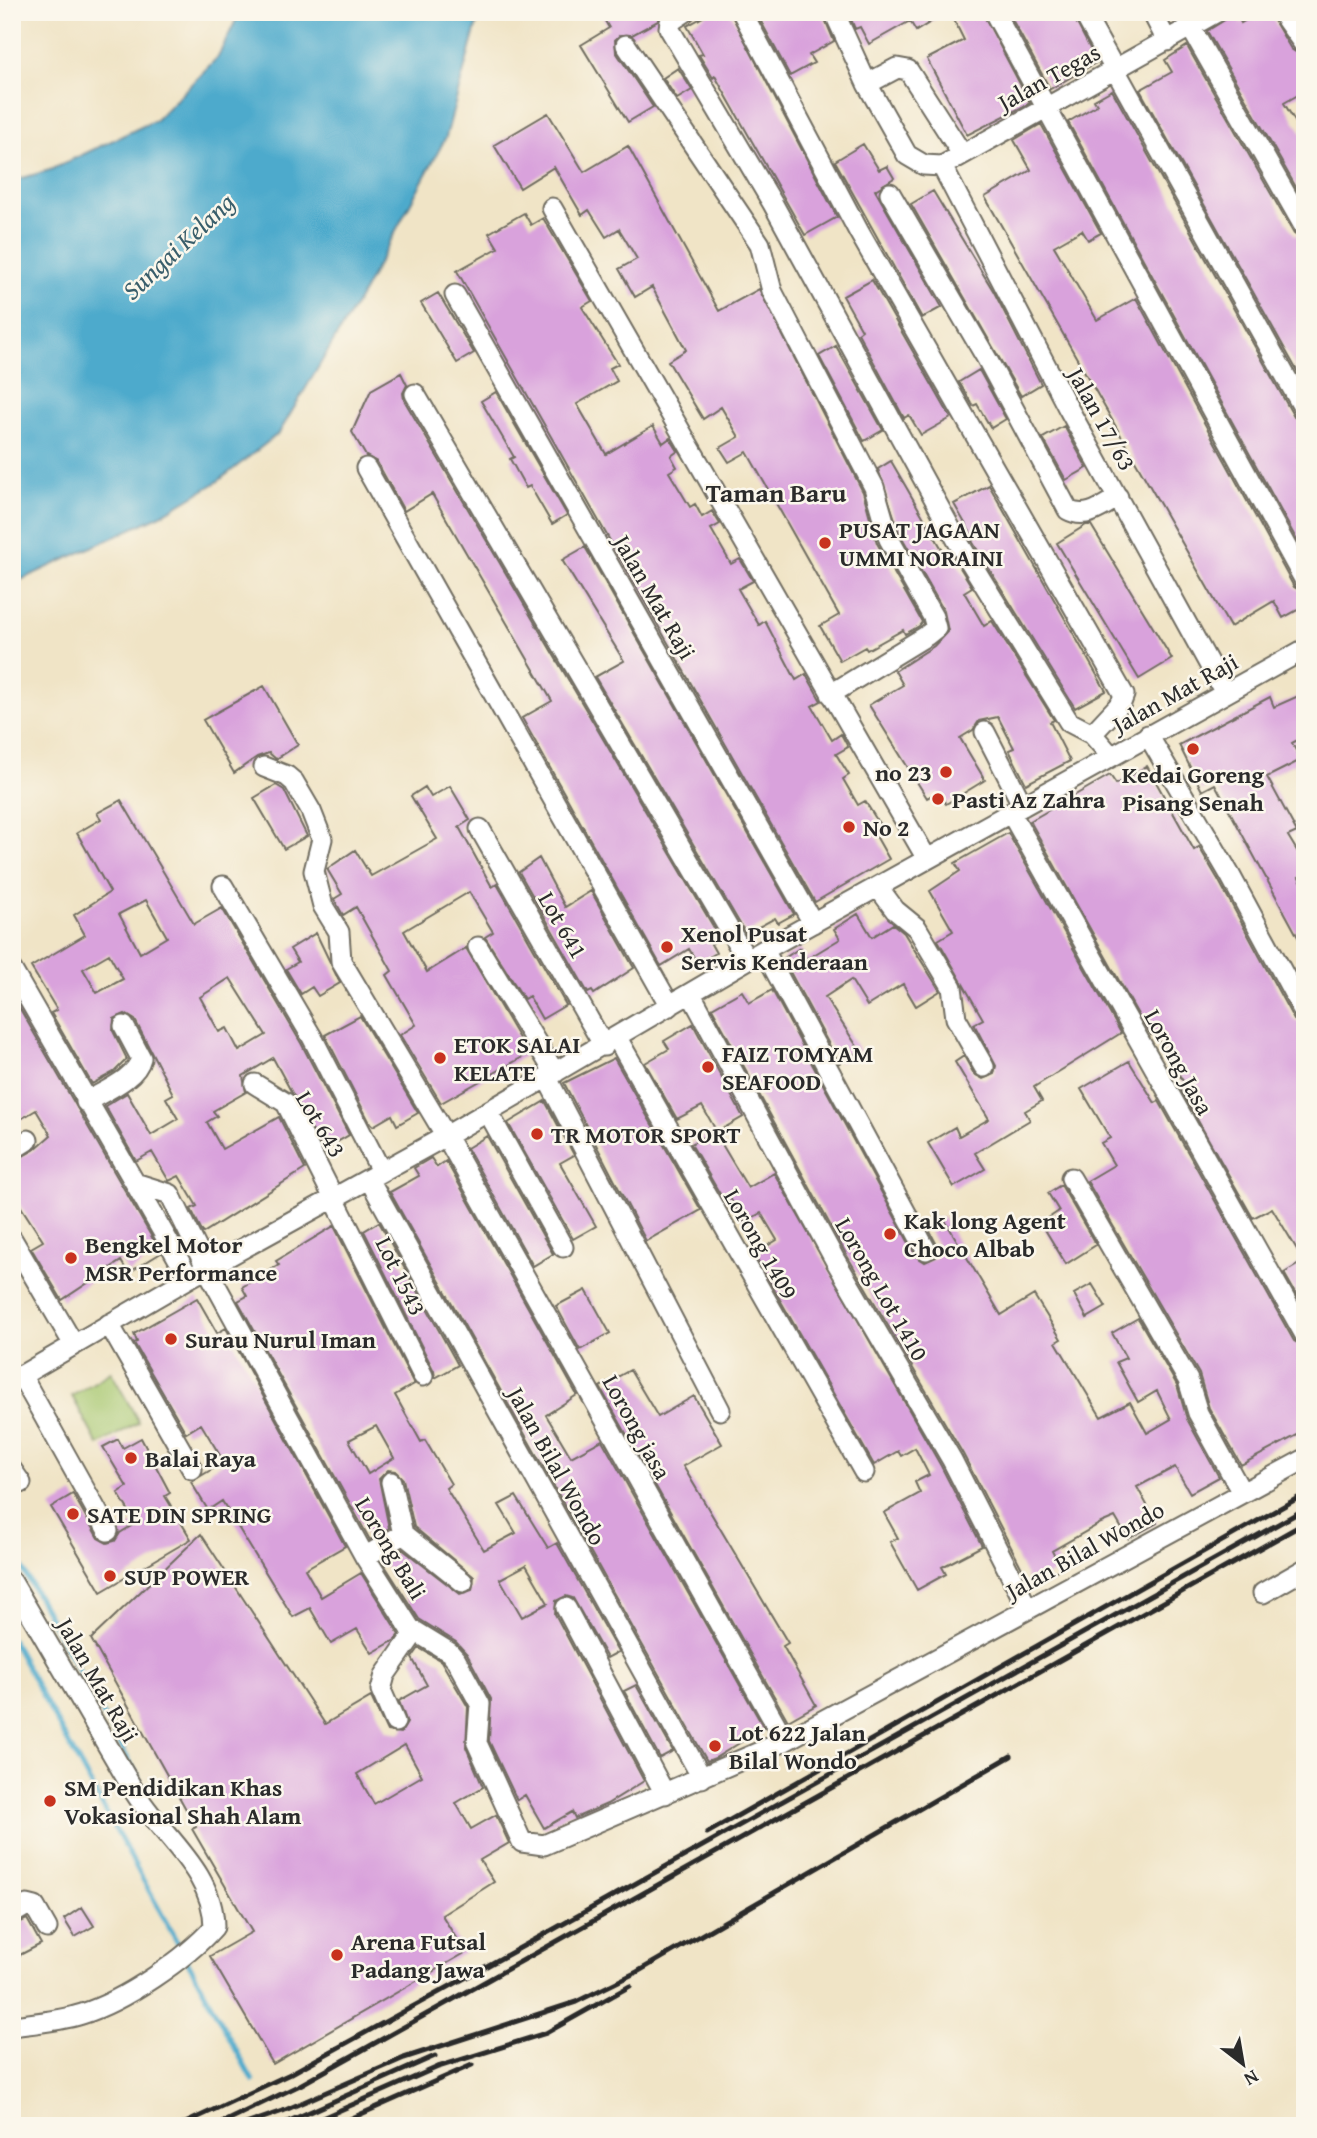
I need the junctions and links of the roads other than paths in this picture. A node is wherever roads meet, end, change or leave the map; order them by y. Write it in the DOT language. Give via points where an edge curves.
graph roads {
  1 [pos="685,12"];
  2 [pos="742,12"];
  3 [pos="834,12"];
  4 [pos="994,12"];
  5 [pos="1083,12"];
  6 [pos="1152,12"];
  7 [pos="1217,12"];
  8 [pos="1281,12"];
  9 [pos="1191,28"];
  10 [pos="1167,41"];
  11 [pos="626,45"];
  12 [pos="1305,46"];
  13 [pos="1116,68"];
  14 [pos="867,84"];
  15 [pos="1043,108"];
  16 [pos="962,154"];
  17 [pos="942,166"];
  18 [pos="890,193"];
  19 [pos="552,208"];
  20 [pos="1305,228"];
  21 [pos="454,295"];
  22 [pos="415,394"];
  23 [pos="1305,411"];
  24 [pos="366,468"];
  25 [pos="1118,497"];
  26 [pos="1305,581"];
  27 [pos="1305,649"];
  28 [pos="1225,693"];
  29 [pos="831,694"];
  30 [pos="985,732"];
  31 [pos="1092,734"];
  32 [pos="1148,735"];
  33 [pos="1111,756"];
  34 [pos="264,767"];
  35 [pos="1017,810"];
  36 [pos="480,829"];
  37 [pos="928,859"];
  38 [pos="222,886"];
  39 [pos="878,887"];
  40 [pos="813,923"];
  41 [pos="478,947"];
  42 [pos="756,955"];
  43 [pos="12,970"];
  44 [pos="691,994"];
  45 [pos="670,1006"];
  46 [pos="1305,1014"];
  47 [pos="124,1026"];
  48 [pos="611,1042"];
  49 [pos="984,1067"];
  50 [pos="551,1075"];
  51 [pos="255,1084"];
  52 [pos="86,1101"];
  53 [pos="488,1112"];
  54 [pos="446,1136"];
  55 [pos="375,1175"];
  56 [pos="1071,1178"];
  57 [pos="335,1198"];
  58 [pos="12,1239"];
  59 [pos="563,1247"];
  60 [pos="926,1250"];
  61 [pos="198,1273"];
  62 [pos="1302,1323"];
  63 [pos="109,1324"];
  64 [pos="74,1345"];
  65 [pos="423,1376"];
  66 [pos="17,1378"];
  67 [pos="720,1410"];
  68 [pos="1305,1459"];
  69 [pos="192,1469"];
  70 [pos="864,1472"];
  71 [pos="391,1482"];
  72 [pos="1242,1493"];
  73 [pos="108,1531"];
  74 [pos="403,1534"];
  75 [pos="365,1557"];
  76 [pos="1305,1569"];
  77 [pos="463,1581"];
  78 [pos="12,1582"];
  79 [pos="1262,1593"];
  80 [pos="566,1608"];
  81 [pos="1028,1609"];
  82 [pos="415,1632"];
  83 [pos="395,1722"];
  84 [pos="785,1741"];
  85 [pos="702,1778"];
  86 [pos="665,1794"];
  87 [pos="522,1842"];
  88 [pos="12,1914"];
  89 [pos="47,1928"];
  90 [pos="12,2026"];
  1 -- 31 [label="street" via="670,22 669,28 773,204 958,542 1069,722"];
  2 -- 31 [label="street" via="859,232 1124,695"];
  3 -- 14 [label="street"];
  4 -- 15 [label="street"];
  5 -- 13 [label="street"];
  6 -- 10 [label="street"];
  7 -- 9 [label="street, Jalan Tegas"];
  8 -- 12 [label="street"];
  9 -- 10 [label="street, Jalan Tegas"];
  9 -- 20 [label="street"];
  10 -- 13 [label="street, Jalan Tegas"];
  11 -- 29 [label="street" via="760,244 772,291 874,487 889,539 933,617 936,628 926,636"];
  13 -- 15 [label="street, Jalan Tegas"];
  13 -- 23 [label="street"];
  14 -- 16 [label="street" via="897,68 908,70"];
  14 -- 17 [label="street" via="907,155 924,165"];
  15 -- 16 [label="street, Jalan Tegas"];
  15 -- 26 [label="street"];
  16 -- 17 [label="street, Jalan Tegas"];
  17 -- 25 [label="street, Jalan 17/63"];
  18 -- 25 [label="street" via="1068,510 1095,512"];
  19 -- 29 [label="street"];
  21 -- 40 [label="street, Jalan Mat Raji"];
  22 -- 42 [label="street"];
  24 -- 45 [label="street"];
  25 -- 28 [label="street, Jalan 17/63"];
  27 -- 28 [label="street, Jalan Mat Raji"];
  28 -- 32 [label="street, Jalan Mat Raji"];
  29 -- 37 [label="street"];
  30 -- 35 [label="street, Lorong Jasa"];
  31 -- 33 [label="street"];
  32 -- 33 [label="street, Jalan Mat Raji"];
  32 -- 46 [label="street"];
  33 -- 35 [label="street, Jalan Mat Raji"];
  34 -- 54 [label="street, Lorong jasa" via="294,782 311,811 321,839 314,871 323,906 339,932 341,961"];
  35 -- 37 [label="street, Jalan Mat Raji"];
  35 -- 62 [label="street, Lorong Jasa"];
  36 -- 48 [label="street, Lot 641"];
  37 -- 39 [label="street, Jalan Mat Raji"];
  38 -- 55 [label="street" via="312,1037"];
  39 -- 40 [label="street, Jalan Mat Raji"];
  39 -- 49 [label="street" via="895,910 917,928 952,986 956,1018"];
  40 -- 42 [label="street, Jalan Mat Raji"];
  41 -- 50 [label="street"];
  42 -- 44 [label="street, Jalan Mat Raji"];
  42 -- 60 [label="street"];
  43 -- 52 [label="street"];
  44 -- 45 [label="street, Jalan Mat Raji"];
  44 -- 81 [label="street, Lorong Lot 1410" via="835,1260 952,1460"];
  45 -- 48 [label="street, Jalan Mat Raji"];
  47 -- 52 [label="street" via="141,1058 139,1064 121,1082"];
  48 -- 50 [label="street, Jalan Mat Raji"];
  48 -- 70 [label="street, Lorong 1409"];
  50 -- 53 [label="street, Jalan Mat Raji"];
  50 -- 67 [label="street"];
  51 -- 57 [label="street, Lot 643" via="286,1103"];
  52 -- 61 [label="street, Lorong Bali" via="135,1183 170,1194"];
  53 -- 54 [label="street, Jalan Mat Raji"];
  53 -- 59 [label="street"];
  54 -- 55 [label="street, Jalan Mat Raji"];
  54 -- 84 [label="street, Lorong jasa"];
  55 -- 57 [label="street, Jalan Mat Raji"];
  55 -- 85 [label="street, Jalan Bilal Wondo"];
  56 -- 72 [label="street" via="1188,1380 1198,1413"];
  57 -- 61 [label="street, Jalan Mat Raji"];
  57 -- 65 [label="street, Lot 1543"];
  58 -- 64 [label="street"];
  61 -- 63 [label="street, Jalan Mat Raji"];
  61 -- 75 [label="street, Lorong Bali"];
  63 -- 64 [label="street, Jalan Mat Raji"];
  63 -- 69 [label="street"];
  64 -- 66 [label="street, Jalan Mat Raji"];
  66 -- 73 [label="street"];
  68 -- 72 [label="street, Jalan Bilal Wondo"];
  71 -- 74 [label="street"];
  72 -- 81 [label="street, Jalan Bilal Wondo"];
  74 -- 75 [label="street"];
  74 -- 77 [label="street"];
  75 -- 82 [label="street, Lorong Bali"];
  76 -- 79 [label="street"];
  78 -- 90 [label="street, Jalan Mat Raji" via="136,1795 204,1886 214,1908 214,1927 199,1943 126,1992 83,2013"];
  80 -- 86 [label="street"];
  81 -- 84 [label="street, Jalan Bilal Wondo"];
  82 -- 83 [label="street" via="385,1675 381,1690"];
  82 -- 87 [label="street, Lorong Bali" via="449,1652 480,1704 477,1743"];
  84 -- 85 [label="street, Jalan Bilal Wondo"];
  85 -- 86 [label="street, Jalan Bilal Wondo"];
  86 -- 87 [label="street, Jalan Bilal Wondo" via="544,1845"];
  88 -- 89 [label="street" via="27,1905 35,1907"];
}
